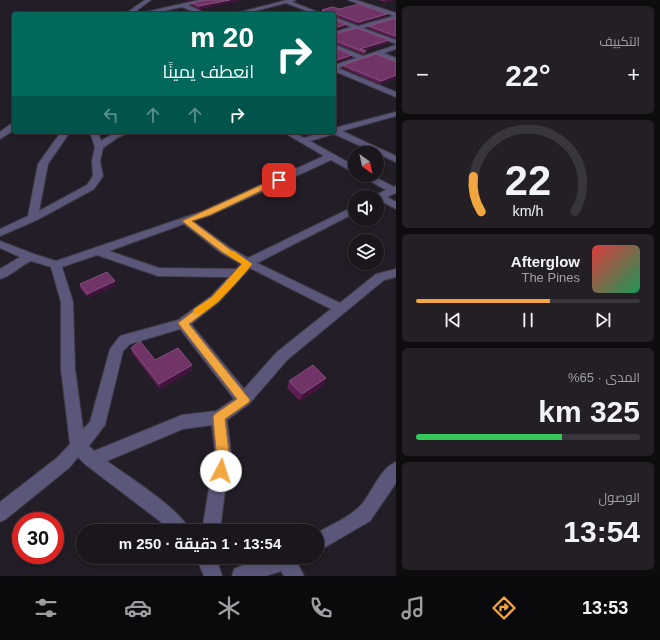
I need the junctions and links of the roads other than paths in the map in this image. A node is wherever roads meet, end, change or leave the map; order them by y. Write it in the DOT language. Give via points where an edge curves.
graph roads {
  1 [pos="148,0"];
  2 [pos="206,0"];
  3 [pos="293,0"];
  4 [pos="351,0"];
  5 [pos="287,2"];
  6 [pos="183,5"];
  7 [pos="248,11"];
  8 [pos="131,12"];
  9 [pos="150,12"];
  10 [pos="199,12"];
  11 [pos="244,12"];
  12 [pos="314,12"];
  13 [pos="396,16"];
  14 [pos="336,20"];
  15 [pos="357,28"];
  16 [pos="336,33"];
  17 [pos="396,42"];
  18 [pos="336,47"];
  19 [pos="396,47"];
  20 [pos="378,53"];
  21 [pos="364,58"];
  22 [pos="396,60"];
  23 [pos="336,71"];
  24 [pos="396,94"];
  25 [pos="396,114"];
  26 [pos="12,128"];
  27 [pos="336,130"];
  28 [pos="336,132"];
  29 [pos="64,134"];
  30 [pos="95,134"];
  31 [pos="120,134"];
  32 [pos="291,134"];
  33 [pos="324,134"];
  34 [pos="0,136"];
  35 [pos="303,141"];
  36 [pos="99,147"];
  37 [pos="330,157"];
  38 [pos="396,159"];
  39 [pos="348,166"];
  40 [pos="378,182"];
  41 [pos="395,190"];
  42 [pos="384,195"];
  43 [pos="384,201"];
  44 [pos="396,206"];
  45 [pos="348,213"];
  46 [pos="33,218"];
  47 [pos="186,221"];
  48 [pos="0,232"];
  49 [pos="0,244"];
  50 [pos="98,251"];
  51 [pos="30,257"];
  52 [pos="56,265"];
  53 [pos="244,268"];
  54 [pos="396,273"];
  55 [pos="0,275"];
  56 [pos="340,308"];
  57 [pos="183,323"];
  58 [pos="244,400"];
  59 [pos="219,417"];
  60 [pos="78,446"];
  61 [pos="92,460"];
  62 [pos="396,470"];
  63 [pos="0,513"];
  64 [pos="174,524"];
  65 [pos="212,524"];
  66 [pos="324,539"];
  67 [pos="291,565"];
  68 [pos="241,576"];
  1 -- 8 [label="street"];
  2 -- 6 [label="street"];
  3 -- 5 [label="street"];
  4 -- 13 [label="street"];
  5 -- 7 [label="street"];
  5 -- 12 [label="street"];
  6 -- 9 [label="street"];
  6 -- 10 [label="street"];
  7 -- 11 [label="street"];
  13 -- 15 [label="street"];
  14 -- 15 [label="street"];
  15 -- 16 [label="street"];
  15 -- 17 [label="street"];
  18 -- 21 [label="street"];
  19 -- 20 [label="street"];
  20 -- 21 [label="street"];
  20 -- 22 [label="street"];
  21 -- 23 [label="street"];
  23 -- 24 [label="street"];
  25 -- 27 [label="street"];
  26 -- 34 [label="street"];
  28 -- 38 [label="street"];
  29 -- 46 [label="street" via="43,164"];
  30 -- 36 [label="street"];
  31 -- 36 [label="street"];
  32 -- 35 [label="street"];
  33 -- 35 [label="street"];
  35 -- 37 [label="street"];
  36 -- 46 [label="street" via="96,161 98,176 91,187"];
  37 -- 39 [label="street"];
  37 -- 47 [label="street"];
  40 -- 41 [label="street"];
  41 -- 42 [label="street"];
  43 -- 44 [label="street"];
  45 -- 53 [label="street"];
  46 -- 48 [label="street"];
  47 -- 50 [label="street"];
  47 -- 53 [label="street" via="225,250"];
  49 -- 51 [label="street"];
  50 -- 52 [label="street"];
  50 -- 53 [label="street" via="158,272"];
  51 -- 52 [label="street"];
  51 -- 55 [label="street"];
  52 -- 60 [label="street" via="67,302 68,369"];
  53 -- 56 [label="street"];
  53 -- 57 [label="street" via="215,299"];
  54 -- 56 [label="street" via="380,277"];
  56 -- 58 [label="street" via="282,356"];
  57 -- 58 [label="street"];
  57 -- 60 [label="street" via="125,340 117,349 96,424"];
  58 -- 59 [label="street"];
  59 -- 61 [label="street" via="182,422"];
  59 -- 65 [label="street" via="224,460"];
  60 -- 61 [label="street"];
  60 -- 63 [label="street" via="64,462"];
  61 -- 64 [label="street"];
  62 -- 66 [label="street" via="364,515"];
  67 -- 68 [label="street" via="255,569"];
}
